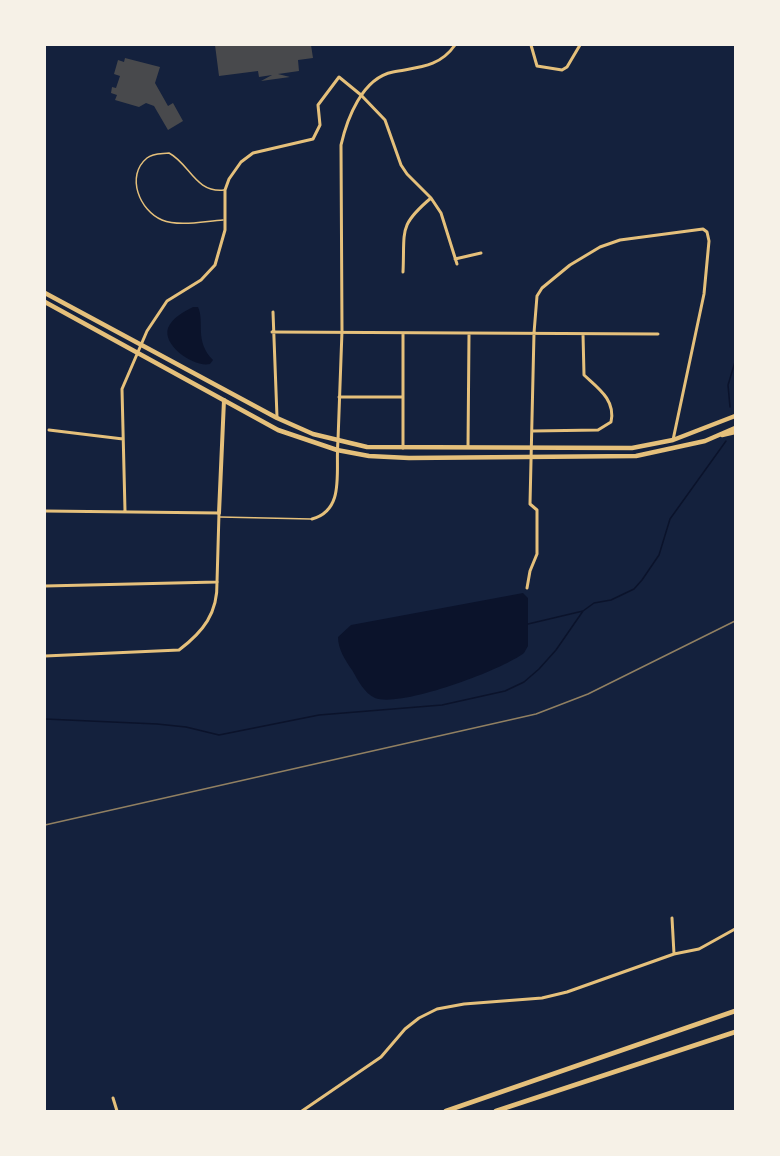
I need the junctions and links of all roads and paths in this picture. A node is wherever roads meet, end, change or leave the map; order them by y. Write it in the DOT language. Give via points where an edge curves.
graph roads {
  1 [pos="455,45"];
  2 [pos="531,45"];
  3 [pos="580,45"];
  4 [pos="361,94"];
  5 [pos="225,190"];
  6 [pos="431,198"];
  7 [pos="224,220"];
  8 [pos="481,253"];
  9 [pos="456,259"];
  10 [pos="457,264"];
  11 [pos="404,272"];
  12 [pos="45,293"];
  13 [pos="45,302"];
  14 [pos="273,312"];
  15 [pos="272,332"];
  16 [pos="342,332"];
  17 [pos="534,333"];
  18 [pos="403,334"];
  19 [pos="583,334"];
  20 [pos="658,334"];
  21 [pos="469,335"];
  22 [pos="141,344"];
  23 [pos="137,353"];
  24 [pos="339,397"];
  25 [pos="402,397"];
  26 [pos="224,400"];
  27 [pos="735,416"];
  28 [pos="277,418"];
  29 [pos="49,430"];
  30 [pos="735,430"];
  31 [pos="533,431"];
  32 [pos="123,439"];
  33 [pos="673,440"];
  34 [pos="338,441"];
  35 [pos="403,448"];
  36 [pos="532,448"];
  37 [pos="468,449"];
  38 [pos="337,450"];
  39 [pos="532,456"];
  40 [pos="45,511"];
  41 [pos="125,512"];
  42 [pos="219,515"];
  43 [pos="312,519"];
  44 [pos="217,582"];
  45 [pos="45,586"];
  46 [pos="527,588"];
  47 [pos="45,656"];
  48 [pos="672,918"];
  49 [pos="735,928"];
  50 [pos="674,954"];
  51 [pos="735,1011"];
  52 [pos="735,1032"];
  53 [pos="113,1098"];
  54 [pos="117,1111"];
  55 [pos="302,1111"];
  56 [pos="446,1111"];
  57 [pos="496,1111"];
  1 -- 4 [label="street" via="442,59 422,68 384,75"];
  2 -- 3 [label="street" via="537,66 562,70"];
  4 -- 5 [label="street" via="339,77 318,105 320,125 313,139 253,153 235,170"];
  4 -- 6 [label="street" via="385,120 407,174"];
  4 -- 16 [label="street" via="347,119 341,145"];
  5 -- 7 [label="street"];
  5 -- 7 [label="lane" via="198,183 169,153 145,159 138,175 138,195 143,205 163,220"];
  6 -- 9 [label="street" via="441,213"];
  6 -- 11 [label="street" via="405,225"];
  7 -- 22 [label="street" via="223,245 215,265 201,280 167,301"];
  8 -- 9 [label="street"];
  9 -- 10 [label="street"];
  12 -- 22 [label="main road"];
  13 -- 23 [label="main road"];
  14 -- 15 [label="street"];
  15 -- 16 [label="street"];
  15 -- 28 [label="street"];
  16 -- 18 [label="street"];
  16 -- 24 [label="street"];
  17 -- 19 [label="street"];
  17 -- 21 [label="street"];
  17 -- 31 [label="street"];
  17 -- 33 [label="street" via="535,306 542,288 600,247 620,240 698,229 708,232 704,294"];
  18 -- 21 [label="street"];
  18 -- 25 [label="street"];
  19 -- 20 [label="street"];
  19 -- 31 [label="street" via="584,375 608,399 611,422 598,430"];
  21 -- 37 [label="street"];
  22 -- 23 [label="street"];
  22 -- 28 [label="main road"];
  23 -- 26 [label="main road"];
  23 -- 32 [label="street" via="122,389"];
  24 -- 25 [label="street"];
  24 -- 34 [label="street"];
  25 -- 35 [label="street"];
  26 -- 38 [label="main road" via="278,430"];
  26 -- 42 [label="main road"];
  27 -- 33 [label="main road"];
  28 -- 34 [label="main road" via="313,435"];
  29 -- 32 [label="street"];
  30 -- 39 [label="main road" via="681,448 636,456"];
  31 -- 36 [label="street"];
  32 -- 41 [label="street"];
  33 -- 36 [label="main road" via="632,448"];
  34 -- 35 [label="main road"];
  34 -- 38 [label="street"];
  35 -- 37 [label="main road"];
  36 -- 37 [label="main road"];
  36 -- 39 [label="street"];
  38 -- 39 [label="main road" via="409,458"];
  38 -- 43 [label="street" via="335,502 323,516"];
  39 -- 46 [label="street" via="530,504 537,510 537,555"];
  40 -- 41 [label="street"];
  41 -- 42 [label="street"];
  42 -- 43 [label="lane"];
  42 -- 44 [label="street"];
  44 -- 45 [label="street"];
  44 -- 47 [label="street" via="216,606 206,623 179,650"];
  48 -- 50 [label="street"];
  49 -- 50 [label="street" via="699,949"];
  50 -- 55 [label="street" via="542,998 437,1009 405,1029 381,1057"];
  51 -- 56 [label="highway"];
  52 -- 57 [label="highway"];
  53 -- 54 [label="street"];
}
